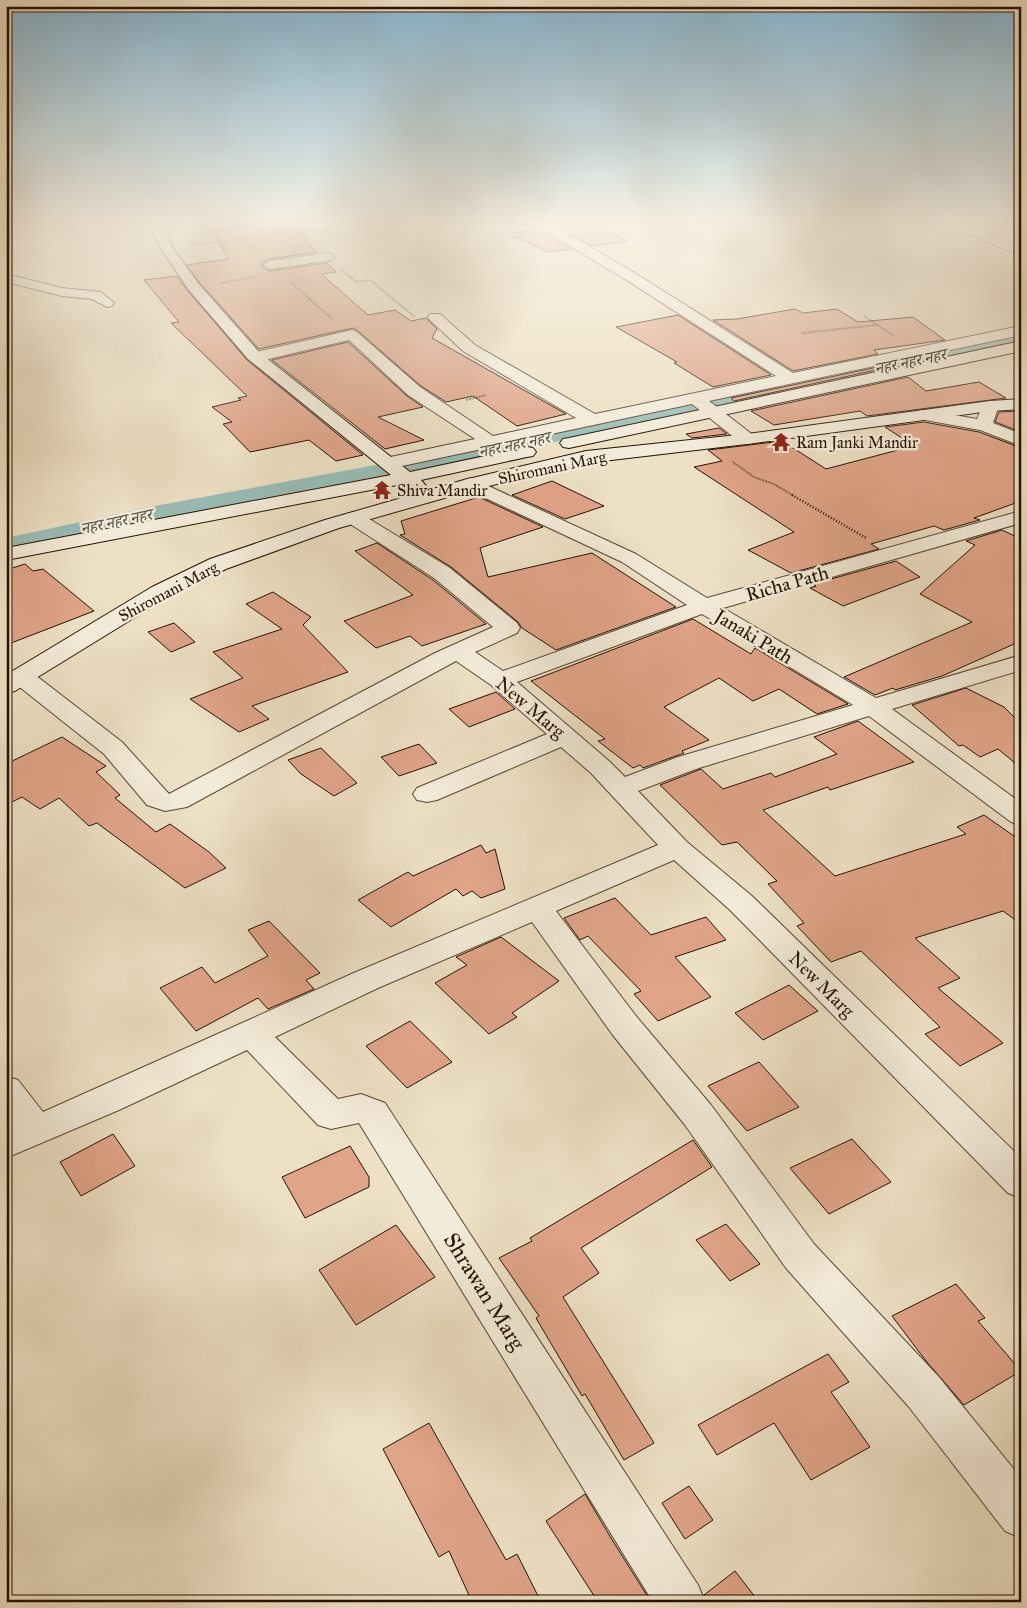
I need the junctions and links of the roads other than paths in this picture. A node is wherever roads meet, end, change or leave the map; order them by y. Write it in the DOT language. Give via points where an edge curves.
graph roads {
  1 [pos="99,297"];
  2 [pos="202,297"];
  3 [pos="663,297"];
  4 [pos="107,303"];
  5 [pos="435,317"];
  6 [pos="1021,330"];
  7 [pos="1021,346"];
  8 [pos="256,357"];
  9 [pos="790,378"];
  10 [pos="695,398"];
  11 [pos="1021,404"];
  12 [pos="990,406"];
  13 [pos="712,412"];
  14 [pos="925,415"];
  15 [pos="592,420"];
  16 [pos="984,425"];
  17 [pos="747,440"];
  18 [pos="490,441"];
  19 [pos="1021,441"];
  20 [pos="396,469"];
  21 [pos="471,484"];
  22 [pos="429,496"];
  23 [pos="1021,517"];
  24 [pos="354,518"];
  25 [pos="6,554"];
  26 [pos="704,606"];
  27 [pos="457,651"];
  28 [pos="1021,662"];
  29 [pos="500,680"];
  30 [pos="14,681"];
  31 [pos="872,706"];
  32 [pos="564,736"];
  33 [pos="622,789"];
  34 [pos="427,794"];
  35 [pos="1021,816"];
  36 [pos="677,848"];
  37 [pos="537,907"];
  38 [pos="252,1033"];
  39 [pos="6,1090"];
  40 [pos="21,1137"];
  41 [pos="1021,1182"];
  42 [pos="1021,1515"];
  43 [pos="681,1602"];
  1 -- 4 [label="street"];
  2 -- 8 [label="street"];
  3 -- 9 [label="street"];
  5 -- 15 [label="street" via="469,348"];
  6 -- 9 [label="street"];
  7 -- 13 [label="street"];
  8 -- 18 [label="street" via="352,335 414,392"];
  8 -- 20 [label="street"];
  9 -- 10 [label="street"];
  10 -- 13 [label="street"];
  10 -- 15 [label="street"];
  11 -- 12 [label="street, Shiromani Marg"];
  12 -- 14 [label="street, Shiromani Marg"];
  12 -- 16 [label="street"];
  13 -- 17 [label="street"];
  13 -- 20 [label="street" via="545,448"];
  14 -- 16 [label="street"];
  14 -- 17 [label="street, Shiromani Marg"];
  15 -- 18 [label="street"];
  16 -- 19 [label="street"];
  17 -- 21 [label="street, Shiromani Marg" via="586,456"];
  18 -- 20 [label="street"];
  20 -- 22 [label="street"];
  20 -- 25 [label="street"];
  21 -- 22 [label="street, Shiromani Marg"];
  21 -- 26 [label="street, Janaki Path" via="629,558"];
  22 -- 24 [label="street, Shiromani Marg"];
  23 -- 26 [label="street, Richa Path"];
  24 -- 27 [label="street" via="442,573 509,628"];
  24 -- 30 [label="street, Shiromani Marg" via="218,564 160,592"];
  26 -- 29 [label="street, Richa Path"];
  26 -- 31 [label="street, Janaki Path"];
  27 -- 29 [label="street, New Marg"];
  27 -- 30 [label="street" via="177,801 165,803 157,799 113,748"];
  28 -- 31 [label="street"];
  29 -- 32 [label="street, New Marg"];
  31 -- 33 [label="street" via="687,763"];
  31 -- 35 [label="street, Janaki Path"];
  32 -- 33 [label="street, New Marg"];
  32 -- 34 [label="street"];
  33 -- 36 [label="street, New Marg"];
  36 -- 37 [label="street"];
  36 -- 41 [label="street, New Marg" via="741,903"];
  37 -- 38 [label="street"];
  37 -- 42 [label="street" via="624,1025 698,1115 800,1256 924,1392"];
  38 -- 40 [label="street"];
  38 -- 43 [label="street, Shrawan Marg" via="331,1115 361,1108 372,1113"];
  39 -- 40 [label="street"];
}
